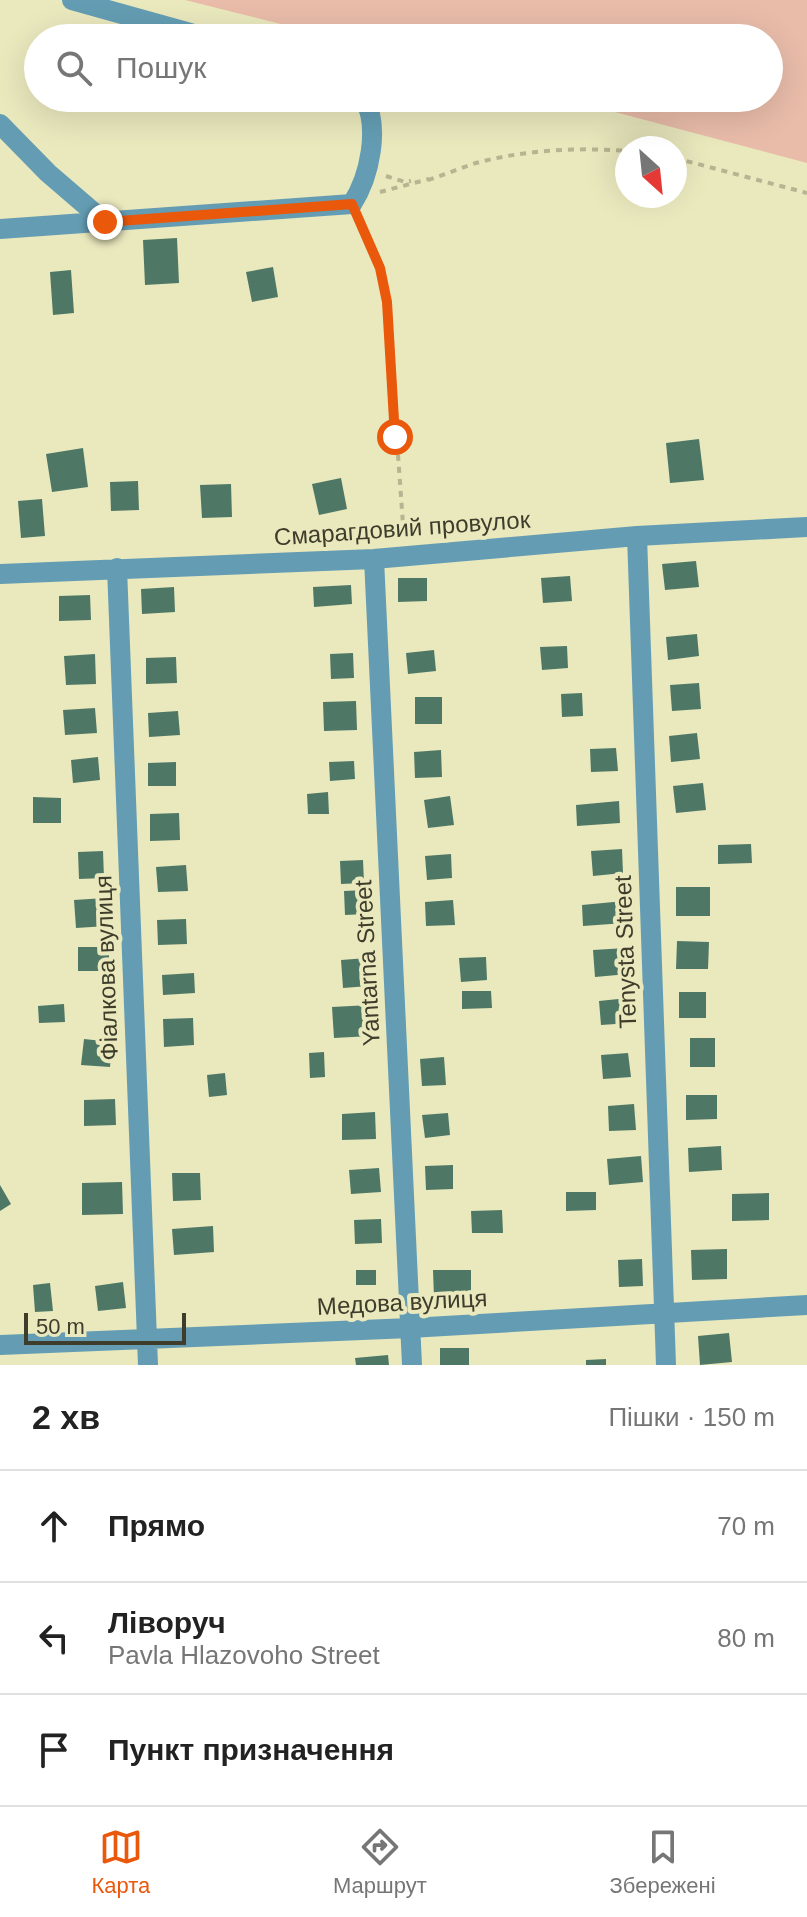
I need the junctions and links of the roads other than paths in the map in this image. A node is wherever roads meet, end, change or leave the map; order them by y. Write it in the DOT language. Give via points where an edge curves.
graph roads {
  1 [pos="72,0"];
  2 [pos="158,24"];
  3 [pos="369,112"];
  4 [pos="0,124"];
  5 [pos="105,222"];
  6 [pos="0,229"];
  7 [pos="807,527"];
  8 [pos="637,536"];
  9 [pos="374,559"];
  10 [pos="117,568"];
  11 [pos="0,574"];
  12 [pos="807,1305"];
  13 [pos="663,1314"];
  14 [pos="410,1328"];
  15 [pos="146,1339"];
  16 [pos="0,1345"];
  17 [pos="148,1365"];
  18 [pos="412,1365"];
  19 [pos="666,1365"];
  1 -- 2 [label="street"];
  3 -- 5 [label="street" via="370,156 352,204"];
  4 -- 5 [label="street"];
  5 -- 6 [label="street"];
  7 -- 8 [label="street, Смарагдовий провулок"];
  8 -- 9 [label="street, Смарагдовий провулок"];
  8 -- 13 [label="street, Tenysta Street"];
  9 -- 10 [label="street, Смарагдовий провулок"];
  9 -- 14 [label="street, Yantarna Street"];
  10 -- 11 [label="street, Смарагдовий провулок"];
  10 -- 15 [label="street, Фіалкова вулиця"];
  12 -- 13 [label="street, Медова вулиця"];
  13 -- 14 [label="street, Медова вулиця"];
  13 -- 19 [label="street, Tenysta Street"];
  14 -- 15 [label="street, Медова вулиця"];
  14 -- 18 [label="street, Yantarna Street"];
  15 -- 16 [label="street, Медова вулиця"];
  15 -- 17 [label="street, Фіалкова вулиця"];
}
